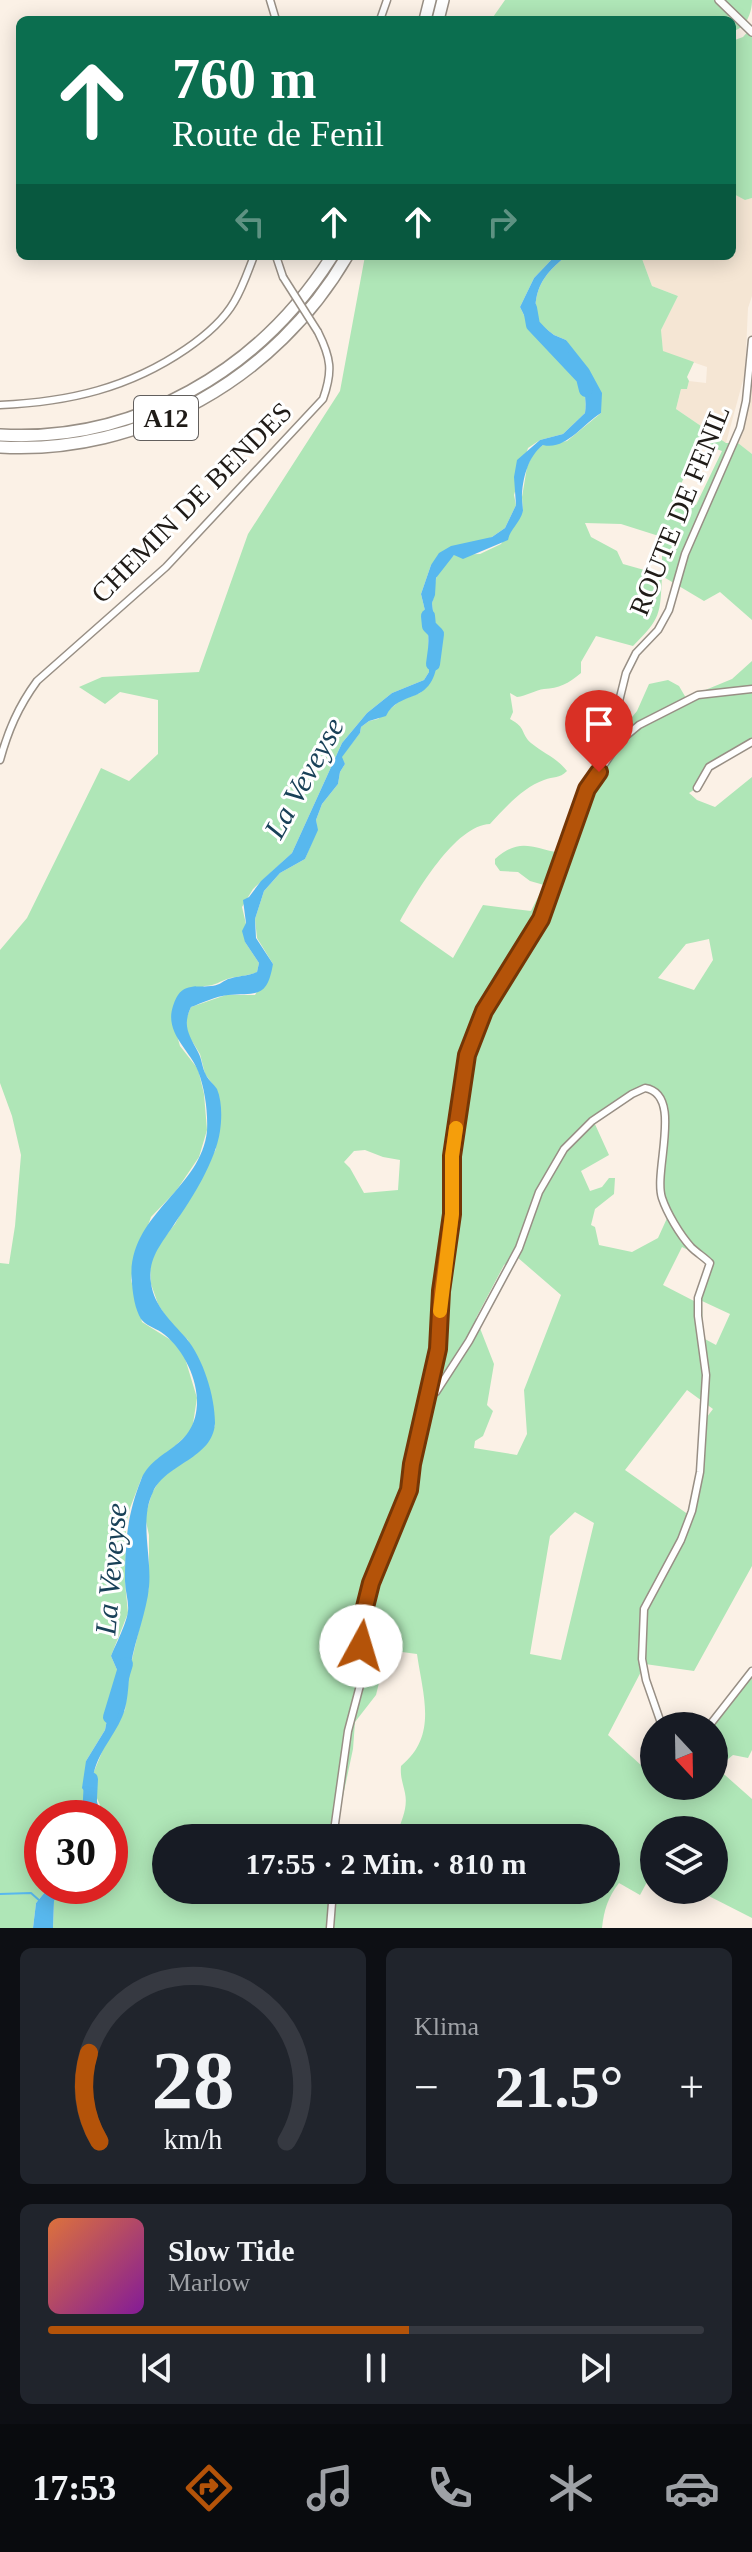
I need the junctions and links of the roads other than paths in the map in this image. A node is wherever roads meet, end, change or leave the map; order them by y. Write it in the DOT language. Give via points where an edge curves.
graph roads {
  1 [pos="719,0"];
  2 [pos="736,16"];
  3 [pos="736,16"];
  4 [pos="752,32"];
  5 [pos="252,260"];
  6 [pos="277,260"];
  7 [pos="329,260"];
  8 [pos="344,260"];
  9 [pos="752,342"];
  10 [pos="0,405"];
  11 [pos="0,435"];
  12 [pos="0,447"];
  13 [pos="752,689"];
  14 [pos="752,742"];
  15 [pos="0,760"];
  16 [pos="697,788"];
  17 [pos="587,789"];
  18 [pos="428,1396"];
  19 [pos="752,1671"];
  20 [pos="657,1712"];
  21 [pos="720,1712"];
  22 [pos="335,1824"];
  23 [pos="332,1904"];
  24 [pos="330,1928"];
  1 -- 3 [label="street"];
  2 -- 4 [label="street"];
  5 -- 10 [label="street" via="226,314 153,370 95,393"];
  6 -- 15 [label="street, CHEMIN DE BENDES, bridge" via="330,362 323,399 166,567 37,681 21,702"];
  7 -- 11 [label="highway, A12" via="263,341 181,397 86,429"];
  8 -- 12 [label="highway, A12" via="285,337 204,399 149,425 99,439"];
  9 -- 17 [label="street, ROUTE DE FENIL" via="746,401 733,447 685,554 665,619 639,648 626,673 609,742"];
  13 -- 17 [label="street" via="698,695 639,725 621,740"];
  14 -- 16 [label="street" via="709,767"];
  17 -- 18 [label="street, ROUTE DE FENIL" via="541,919 484,1011 467,1055 452,1156 439,1343"];
  18 -- 20 [label="street" via="436,1392 469,1341 564,1149 584,1127 632,1094 645,1088 657,1092 665,1118 661,1194 686,1241 710,1263 698,1298 706,1375 700,1472 681,1540 644,1609 642,1659"];
  18 -- 22 [label="street, ROUTE DE FENIL" via="409,1490 367,1597 361,1634 363,1674 348,1731"];
  19 -- 21 [label="street"];
  23 -- 24 [label="street"];
}
